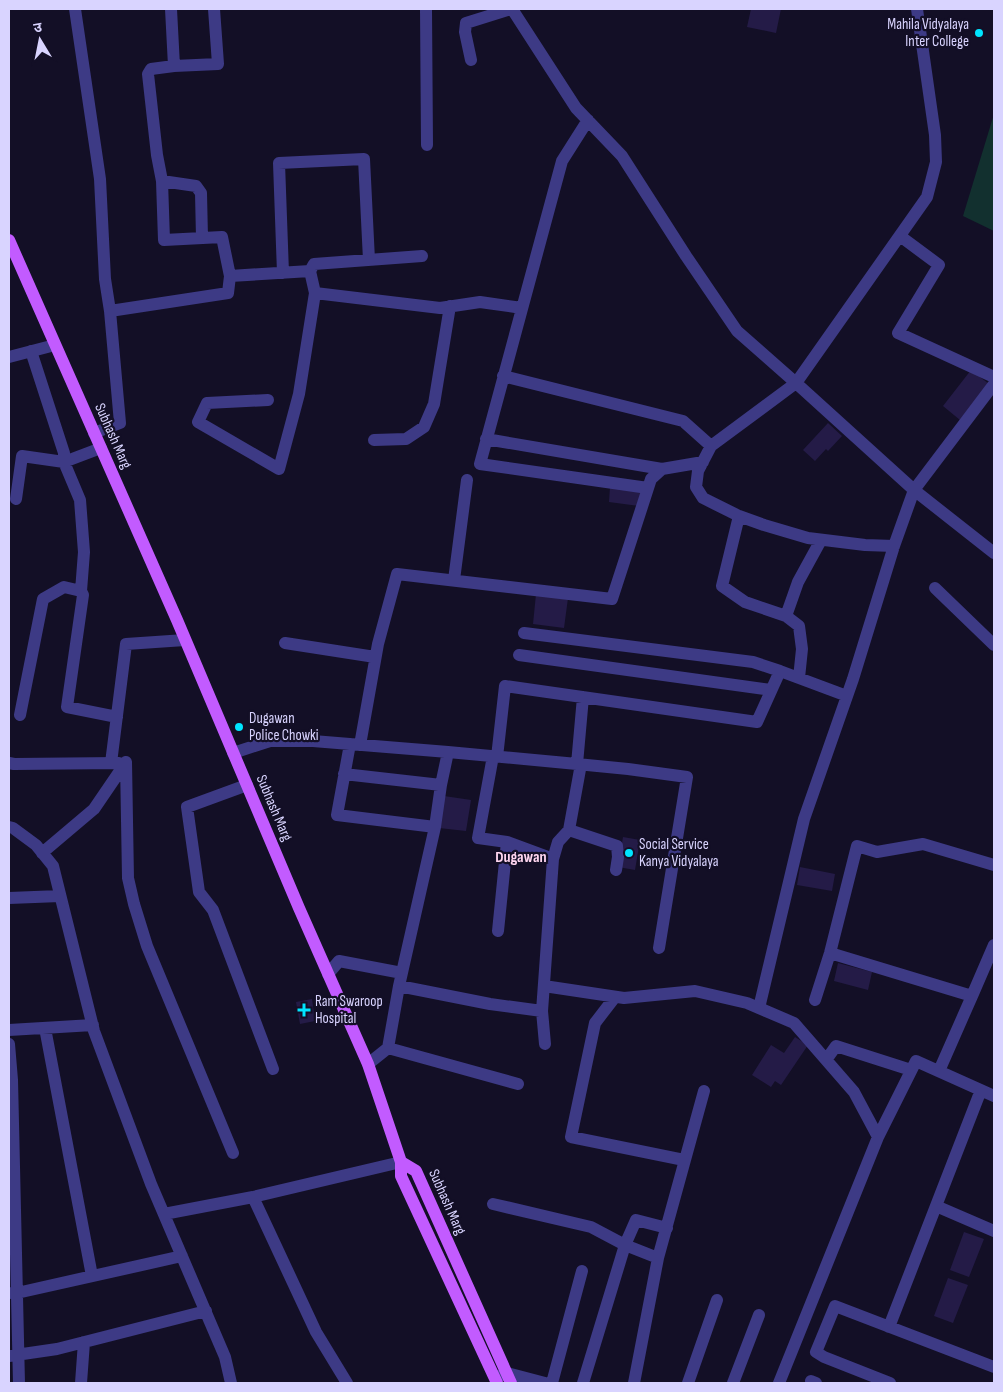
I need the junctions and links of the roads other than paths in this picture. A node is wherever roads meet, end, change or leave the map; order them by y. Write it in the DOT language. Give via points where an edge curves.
graph roads {
  1 [pos="75,9"];
  2 [pos="171,9"];
  3 [pos="214,9"];
  4 [pos="426,9"];
  5 [pos="511,9"];
  6 [pos="916,9"];
  7 [pos="471,60"];
  8 [pos="174,66"];
  9 [pos="588,120"];
  10 [pos="427,145"];
  11 [pos="162,181"];
  12 [pos="900,236"];
  13 [pos="202,238"];
  14 [pos="10,244"];
  15 [pos="422,256"];
  16 [pos="369,260"];
  17 [pos="310,271"];
  18 [pos="283,273"];
  19 [pos="230,276"];
  20 [pos="315,292"];
  21 [pos="450,306"];
  22 [pos="522,308"];
  23 [pos="110,311"];
  24 [pos="55,345"];
  25 [pos="31,351"];
  26 [pos="9,359"];
  27 [pos="503,376"];
  28 [pos="994,377"];
  29 [pos="796,383"];
  30 [pos="994,384"];
  31 [pos="268,400"];
  32 [pos="94,432"];
  33 [pos="486,439"];
  34 [pos="374,440"];
  35 [pos="711,446"];
  36 [pos="101,448"];
  37 [pos="64,462"];
  38 [pos="703,462"];
  39 [pos="662,469"];
  40 [pos="467,480"];
  41 [pos="648,488"];
  42 [pos="914,490"];
  43 [pos="16,499"];
  44 [pos="739,516"];
  45 [pos="821,540"];
  46 [pos="894,546"];
  47 [pos="994,553"];
  48 [pos="454,580"];
  49 [pos="935,588"];
  50 [pos="81,591"];
  51 [pos="786,616"];
  52 [pos="524,633"];
  53 [pos="185,640"];
  54 [pos="285,643"];
  55 [pos="994,645"];
  56 [pos="519,655"];
  57 [pos="375,657"];
  58 [pos="780,671"];
  59 [pos="799,678"];
  60 [pos="771,690"];
  61 [pos="847,696"];
  62 [pos="583,697"];
  63 [pos="20,715"];
  64 [pos="116,717"];
  65 [pos="355,745"];
  66 [pos="448,752"];
  67 [pos="233,753"];
  68 [pos="495,756"];
  69 [pos="126,762"];
  70 [pos="9,763"];
  71 [pos="111,763"];
  72 [pos="579,764"];
  73 [pos="344,774"];
  74 [pos="247,785"];
  75 [pos="441,785"];
  76 [pos="9,827"];
  77 [pos="435,827"];
  78 [pos="569,830"];
  79 [pos="508,842"];
  80 [pos="42,853"];
  81 [pos="553,859"];
  82 [pos="994,865"];
  83 [pos="616,870"];
  84 [pos="60,896"];
  85 [pos="9,898"];
  86 [pos="498,931"];
  87 [pos="659,948"];
  88 [pos="993,949"];
  89 [pos="830,953"];
  90 [pos="402,973"];
  91 [pos="328,974"];
  92 [pos="399,986"];
  93 [pos="544,986"];
  94 [pos="972,996"];
  95 [pos="615,997"];
  96 [pos="816,1000"];
  97 [pos="759,1008"];
  98 [pos="542,1011"];
  99 [pos="93,1025"];
  100 [pos="45,1028"];
  101 [pos="9,1030"];
  102 [pos="9,1044"];
  103 [pos="545,1044"];
  104 [pos="388,1048"];
  105 [pos="826,1060"];
  106 [pos="368,1064"];
  107 [pos="273,1069"];
  108 [pos="911,1070"];
  109 [pos="939,1071"];
  110 [pos="518,1084"];
  111 [pos="980,1090"];
  112 [pos="704,1091"];
  113 [pos="994,1096"];
  114 [pos="878,1137"];
  115 [pos="234,1153"];
  116 [pos="684,1160"];
  117 [pos="401,1162"];
  118 [pos="254,1196"];
  119 [pos="493,1204"];
  120 [pos="936,1206"];
  121 [pos="164,1214"];
  122 [pos="667,1228"];
  123 [pos="12,1231"];
  124 [pos="994,1232"];
  125 [pos="625,1245"];
  126 [pos="182,1256"];
  127 [pos="658,1258"];
  128 [pos="582,1271"];
  129 [pos="92,1276"];
  130 [pos="13,1293"];
  131 [pos="717,1300"];
  132 [pos="206,1311"];
  133 [pos="759,1315"];
  134 [pos="889,1327"];
  135 [pos="84,1342"];
  136 [pos="14,1356"];
  137 [pos="994,1367"];
  138 [pos="503,1379"];
  139 [pos="19,1383"];
  140 [pos="81,1383"];
  141 [pos="231,1383"];
  142 [pos="346,1383"];
  143 [pos="545,1383"];
  144 [pos="552,1383"];
  145 [pos="583,1383"];
  146 [pos="634,1383"];
  147 [pos="688,1383"];
  148 [pos="733,1383"];
  149 [pos="779,1383"];
  150 [pos="890,1383"];
  1 -- 23 [label="street" via="100,179 105,279"];
  2 -- 8 [label="street"];
  3 -- 8 [label="street" via="218,64"];
  4 -- 10 [label="street"];
  5 -- 7 [label="street" via="466,23"];
  5 -- 9 [label="street" via="576,108"];
  6 -- 12 [label="street" via="936,162 927,198"];
  8 -- 11 [label="street" via="151,68 148,74"];
  9 -- 22 [label="street" via="562,161"];
  9 -- 29 [label="street" via="622,156 737,331"];
  11 -- 13 [label="street" via="196,186 201,193"];
  11 -- 13 [label="street" via="164,240"];
  12 -- 28 [label="street" via="939,265 898,333"];
  12 -- 29 [label="street"];
  13 -- 19 [label="street" via="222,237"];
  14 -- 24 [label="main road, Subhash Marg"];
  15 -- 16 [label="street"];
  16 -- 17 [label="street" via="314,264"];
  16 -- 18 [label="street" via="364,159 279,163"];
  17 -- 18 [label="street"];
  17 -- 20 [label="street"];
  18 -- 19 [label="street"];
  19 -- 23 [label="street" via="228,293"];
  20 -- 21 [label="street" via="440,308"];
  20 -- 31 [label="street" via="299,394 279,469 198,422 206,403"];
  21 -- 22 [label="street" via="480,302"];
  21 -- 34 [label="street" via="434,404 424,427 406,439"];
  22 -- 27 [label="street"];
  23 -- 32 [label="street" via="120,423"];
  24 -- 25 [label="street"];
  24 -- 32 [label="main road, Subhash Marg"];
  25 -- 26 [label="street"];
  25 -- 37 [label="street" via="64,453"];
  27 -- 33 [label="street"];
  27 -- 35 [label="street" via="683,421"];
  29 -- 35 [label="street"];
  29 -- 42 [label="street"];
  30 -- 42 [label="street"];
  32 -- 36 [label="main road, Subhash Marg"];
  33 -- 39 [label="street"];
  33 -- 41 [label="street" via="480,464"];
  35 -- 38 [label="street"];
  36 -- 37 [label="street"];
  36 -- 53 [label="main road, Subhash Marg"];
  37 -- 43 [label="street" via="22,456"];
  37 -- 50 [label="street" via="80,500 84,552"];
  38 -- 39 [label="street"];
  38 -- 44 [label="street" via="696,487 703,498"];
  39 -- 41 [label="street" via="651,479"];
  40 -- 48 [label="street"];
  41 -- 48 [label="street" via="612,599"];
  42 -- 46 [label="street"];
  42 -- 47 [label="street"];
  44 -- 45 [label="street" via="764,526"];
  44 -- 51 [label="street" via="722,586 745,602"];
  45 -- 46 [label="street"];
  45 -- 51 [label="street" via="798,582"];
  46 -- 61 [label="street"];
  48 -- 57 [label="street" via="397,574"];
  49 -- 55 [label="street"];
  50 -- 63 [label="street" via="64,587 43,598"];
  50 -- 64 [label="street" via="67,707"];
  51 -- 59 [label="street" via="799,626 802,649"];
  52 -- 58 [label="street" via="753,662"];
  53 -- 64 [label="street" via="126,644"];
  53 -- 67 [label="main road, Subhash Marg"];
  54 -- 57 [label="street"];
  56 -- 60 [label="street"];
  57 -- 65 [label="street"];
  58 -- 59 [label="street"];
  58 -- 60 [label="street"];
  59 -- 61 [label="street"];
  60 -- 62 [label="street" via="757,722"];
  61 -- 97 [label="street" via="804,819"];
  62 -- 68 [label="street" via="505,686"];
  62 -- 72 [label="street"];
  64 -- 71 [label="street"];
  65 -- 66 [label="street"];
  65 -- 67 [label="street" via="270,741"];
  65 -- 73 [label="street"];
  66 -- 68 [label="street"];
  66 -- 75 [label="street"];
  67 -- 74 [label="main road, Subhash Marg"];
  68 -- 72 [label="street"];
  68 -- 79 [label="street" via="478,838"];
  69 -- 71 [label="street"];
  69 -- 80 [label="street" via="94,809"];
  69 -- 115 [label="street" via="128,878 134,904 147,946"];
  70 -- 71 [label="street"];
  72 -- 78 [label="street"];
  72 -- 87 [label="street" via="687,777"];
  73 -- 75 [label="street"];
  73 -- 77 [label="street" via="337,816"];
  74 -- 91 [label="main road, Subhash Marg"];
  74 -- 107 [label="street" via="187,807 199,892 213,910"];
  75 -- 77 [label="street"];
  76 -- 80 [label="street" via="36,844"];
  77 -- 90 [label="street"];
  78 -- 81 [label="street" via="558,842"];
  78 -- 83 [label="street" via="617,846"];
  79 -- 81 [label="street"];
  79 -- 86 [label="street"];
  80 -- 84 [label="street" via="53,866"];
  81 -- 93 [label="street"];
  82 -- 89 [label="street" via="923,844 877,852 857,846"];
  84 -- 85 [label="street"];
  84 -- 99 [label="street"];
  88 -- 94 [label="street"];
  89 -- 94 [label="street"];
  89 -- 96 [label="street"];
  90 -- 91 [label="street" via="339,961"];
  90 -- 92 [label="street"];
  91 -- 106 [label="main road, Subhash Marg"];
  92 -- 98 [label="street"];
  92 -- 104 [label="street"];
  93 -- 95 [label="street"];
  93 -- 98 [label="street"];
  94 -- 109 [label="street"];
  95 -- 97 [label="street" via="696,991"];
  95 -- 116 [label="street" via="595,1023 571,1138"];
  97 -- 105 [label="street" via="794,1023"];
  98 -- 103 [label="street"];
  99 -- 100 [label="street"];
  99 -- 121 [label="street"];
  100 -- 101 [label="street"];
  100 -- 129 [label="street"];
  102 -- 123 [label="street"];
  104 -- 106 [label="street"];
  104 -- 110 [label="street"];
  105 -- 108 [label="street" via="836,1046"];
  105 -- 114 [label="street" via="854,1092"];
  106 -- 117 [label="main road, Subhash Marg"];
  108 -- 109 [label="street" via="916,1061"];
  108 -- 114 [label="street"];
  109 -- 111 [label="street"];
  111 -- 113 [label="street"];
  111 -- 120 [label="street"];
  112 -- 116 [label="street"];
  114 -- 149 [label="street"];
  116 -- 122 [label="street"];
  117 -- 118 [label="street"];
  117 -- 138 [label="main road, Subhash Marg" via="401,1176"];
  118 -- 121 [label="street"];
  118 -- 142 [label="street" via="316,1332"];
  119 -- 125 [label="street" via="591,1227"];
  120 -- 124 [label="street"];
  120 -- 134 [label="street"];
  121 -- 126 [label="street"];
  122 -- 125 [label="street" via="636,1220"];
  122 -- 127 [label="street"];
  123 -- 130 [label="street"];
  125 -- 127 [label="street"];
  125 -- 145 [label="street"];
  126 -- 129 [label="street"];
  126 -- 132 [label="street"];
  127 -- 146 [label="street"];
  128 -- 144 [label="street"];
  129 -- 130 [label="street"];
  130 -- 136 [label="street"];
  131 -- 147 [label="street"];
  132 -- 135 [label="street"];
  132 -- 141 [label="street" via="226,1358"];
  133 -- 148 [label="street"];
  134 -- 137 [label="street"];
  134 -- 150 [label="street" via="836,1306 816,1352"];
  135 -- 136 [label="street"];
  135 -- 140 [label="street"];
  136 -- 139 [label="street"];
  138 -- 143 [label="street"];
}
